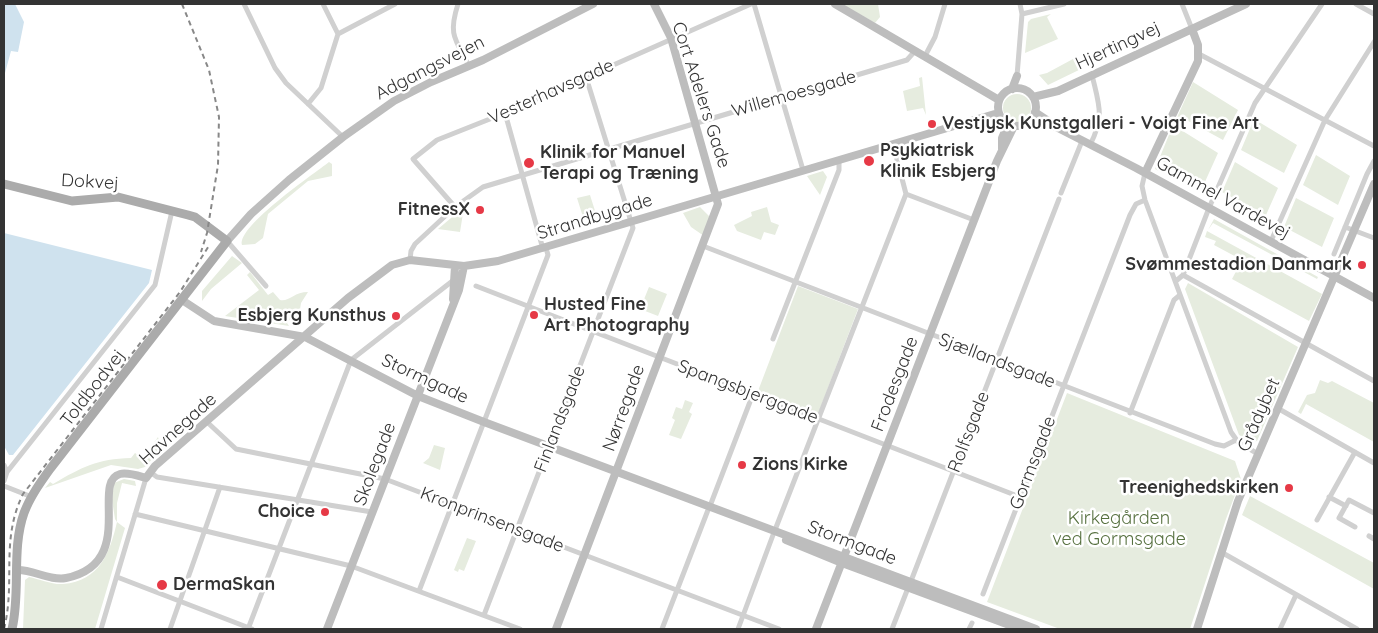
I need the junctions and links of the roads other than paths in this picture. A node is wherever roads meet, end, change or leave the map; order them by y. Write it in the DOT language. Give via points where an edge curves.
graph roads {
  1 [pos="244,4"];
  2 [pos="323,4"];
  3 [pos="396,4"];
  4 [pos="458,4"];
  5 [pos="593,4"];
  6 [pos="654,4"];
  7 [pos="752,4"];
  8 [pos="834,4"];
  9 [pos="945,4"];
  10 [pos="1020,4"];
  11 [pos="1064,4"];
  12 [pos="1182,4"];
  13 [pos="1246,4"];
  14 [pos="1322,4"];
  15 [pos="1356,4"];
  16 [pos="1022,14"];
  17 [pos="1374,14"];
  18 [pos="1192,29"];
  19 [pos="338,34"];
  20 [pos="671,38"];
  21 [pos="1374,42"];
  22 [pos="915,51"];
  23 [pos="1199,54"];
  24 [pos="925,56"];
  25 [pos="469,66"];
  26 [pos="1092,75"];
  27 [pos="586,76"];
  28 [pos="1017,76"];
  29 [pos="1264,88"];
  30 [pos="1016,89"];
  31 [pos="782,97"];
  32 [pos="999,100"];
  33 [pos="308,104"];
  34 [pos="1034,109"];
  35 [pos="505,113"];
  36 [pos="998,113"];
  37 [pos="1325,120"];
  38 [pos="694,123"];
  39 [pos="1011,125"];
  40 [pos="343,136"];
  41 [pos="1082,141"];
  42 [pos="893,144"];
  43 [pos="1090,145"];
  44 [pos="1374,146"];
  45 [pos="609,149"];
  46 [pos="839,160"];
  47 [pos="1374,161"];
  48 [pos="803,170"];
  49 [pos="1146,173"];
  50 [pos="523,175"];
  51 [pos="4,184"];
  52 [pos="1374,184"];
  53 [pos="1061,193"];
  54 [pos="906,194"];
  55 [pos="718,197"];
  56 [pos="1059,199"];
  57 [pos="1145,200"];
  58 [pos="455,207"];
  59 [pos="1209,208"];
  60 [pos="172,211"];
  61 [pos="974,220"];
  62 [pos="632,222"];
  63 [pos="1345,227"];
  64 [pos="1355,231"];
  65 [pos="1374,238"];
  66 [pos="227,241"];
  67 [pos="1270,241"];
  68 [pos="703,246"];
  69 [pos="544,248"];
  70 [pos="1334,254"];
  71 [pos="410,260"];
  72 [pos="455,266"];
  73 [pos="464,266"];
  74 [pos="1183,275"];
  75 [pos="1336,278"];
  76 [pos="455,279"];
  77 [pos="1176,281"];
  78 [pos="796,282"];
  79 [pos="266,286"];
  80 [pos="476,286"];
  81 [pos="1180,295"];
  82 [pos="1374,298"];
  83 [pos="182,300"];
  84 [pos="528,306"];
  85 [pos="862,308"];
  86 [pos="451,310"];
  87 [pos="593,332"];
  88 [pos="930,334"];
  89 [pos="305,337"];
  90 [pos="774,339"];
  91 [pos="1307,344"];
  92 [pos="659,357"];
  93 [pos="351,360"];
  94 [pos="996,360"];
  95 [pos="1374,382"];
  96 [pos="1063,386"];
  97 [pos="753,394"];
  98 [pos="418,396"];
  99 [pos="1279,409"];
  100 [pos="1130,412"];
  101 [pos="819,420"];
  102 [pos="207,422"];
  103 [pos="484,422"];
  104 [pos="1236,440"];
  105 [pos="549,446"];
  106 [pos="887,446"];
  107 [pos="1355,452"];
  108 [pos="1258,454"];
  109 [pos="1374,462"];
  110 [pos="4,465"];
  111 [pos="315,465"];
  112 [pos="6,472"];
  113 [pos="616,472"];
  114 [pos="953,472"];
  115 [pos="148,475"];
  116 [pos="385,479"];
  117 [pos="4,481"];
  118 [pos="4,486"];
  119 [pos="220,488"];
  120 [pos="32,497"];
  121 [pos="1329,497"];
  122 [pos="1020,498"];
  123 [pos="299,499"];
  124 [pos="452,504"];
  125 [pos="1346,506"];
  126 [pos="709,508"];
  127 [pos="372,512"];
  128 [pos="1374,513"];
  129 [pos="135,514"];
  130 [pos="1316,520"];
  131 [pos="1355,528"];
  132 [pos="204,530"];
  133 [pos="517,530"];
  134 [pos="774,532"];
  135 [pos="1368,536"];
  136 [pos="1374,539"];
  137 [pos="279,549"];
  138 [pos="1221,552"];
  139 [pos="584,555"];
  140 [pos="843,560"];
  141 [pos="351,566"];
  142 [pos="18,570"];
  143 [pos="117,577"];
  144 [pos="909,585"];
  145 [pos="419,590"];
  146 [pos="677,591"];
  147 [pos="982,594"];
  148 [pos="1296,595"];
  149 [pos="180,601"];
  150 [pos="484,615"];
  151 [pos="743,615"];
  152 [pos="972,622"];
  153 [pos="12,629"];
  154 [pos="100,629"];
  155 [pos="170,629"];
  156 [pos="250,629"];
  157 [pos="327,629"];
  158 [pos="520,629"];
  159 [pos="556,629"];
  160 [pos="662,629"];
  161 [pos="738,629"];
  162 [pos="779,629"];
  163 [pos="816,629"];
  164 [pos="892,629"];
  165 [pos="970,629"];
  166 [pos="1020,629"];
  167 [pos="1036,629"];
  168 [pos="1198,629"];
  169 [pos="1280,629"];
  170 [pos="1357,629"];
  1 -- 33 [label="street" via="275,68"];
  2 -- 19 [label="street"];
  3 -- 19 [label="street"];
  4 -- 25 [label="street" via="452,23 454,38"];
  5 -- 25 [label="street, Adgangsvejen"];
  6 -- 20 [label="street, Cort Adelers Gade"];
  7 -- 20 [label="street, Vesterhavsgade"];
  7 -- 31 [label="street"];
  8 -- 22 [label="street"];
  9 -- 24 [label="street" via="935,37"];
  10 -- 16 [label="street"];
  11 -- 16 [label="street"];
  12 -- 18 [label="street"];
  13 -- 18 [label="street, Hjertingvej"];
  14 -- 29 [label="street"];
  15 -- 17 [label="street"];
  16 -- 28 [label="street"];
  18 -- 23 [label="street"];
  18 -- 26 [label="street, Hjertingvej"];
  19 -- 33 [label="street" via="321,88"];
  20 -- 27 [label="street, Vesterhavsgade"];
  20 -- 38 [label="street, Cort Adelers Gade"];
  21 -- 37 [label="street"];
  22 -- 24 [label="street"];
  22 -- 31 [label="street, Willemoesgade" via="907,60"];
  23 -- 29 [label="street"];
  23 -- 49 [label="street"];
  24 -- 32 [label="street"];
  25 -- 40 [label="street, Adgangsvejen" via="394,101"];
  26 -- 34 [label="street, Hjertingvej" via="1058,91"];
  26 -- 43 [label="street" via="1101,112"];
  27 -- 35 [label="street, Vesterhavsgade"];
  27 -- 45 [label="street"];
  28 -- 30 [label="street"];
  29 -- 37 [label="street"];
  29 -- 59 [label="street"];
  30 -- 32 [label="street" via="1004,93"];
  30 -- 34 [label="street" via="1026,91"];
  31 -- 38 [label="street, Willemoesgade"];
  31 -- 48 [label="street"];
  32 -- 36 [label="street"];
  33 -- 40 [label="street"];
  34 -- 39 [label="street" via="1023,125"];
  34 -- 41 [label="street, Gammel Vardevej" via="1056,127"];
  35 -- 50 [label="street"];
  35 -- 58 [label="street, Vesterhavsgade" via="437,140 413,160"];
  36 -- 39 [label="street"];
  36 -- 42 [label="street, Strandbygade"];
  37 -- 44 [label="street"];
  37 -- 67 [label="street"];
  38 -- 45 [label="street, Willemoesgade"];
  38 -- 55 [label="street, Cort Adelers Gade"];
  39 -- 61 [label="street, Frodesgade" via="1002,138 1002,149"];
  40 -- 66 [label="street, Adgangsvejen" via="271,196"];
  41 -- 43 [label="street, Gammel Vardevej"];
  41 -- 53 [label="street"];
  42 -- 46 [label="street, Strandbygade"];
  42 -- 54 [label="street"];
  43 -- 49 [label="street, Gammel Vardevej"];
  45 -- 50 [label="street, Willemoesgade"];
  45 -- 62 [label="street"];
  46 -- 48 [label="street, Strandbygade"];
  46 -- 78 [label="street" via="839,170"];
  47 -- 63 [label="street"];
  48 -- 55 [label="street, Strandbygade"];
  49 -- 57 [label="street" via="1142,186"];
  49 -- 59 [label="street, Gammel Vardevej"];
  50 -- 58 [label="street, Willemoesgade" via="476,190"];
  50 -- 69 [label="street"];
  51 -- 60 [label="main road, Dokvej" via="72,201 118,197"];
  52 -- 64 [label="street, Grådybet"];
  54 -- 61 [label="street"];
  54 -- 85 [label="street"];
  55 -- 62 [label="street, Strandbygade"];
  55 -- 68 [label="street, Nørregade" via="716,214"];
  56 -- 94 [label="street, Rolfsgade"];
  57 -- 77 [label="street"];
  57 -- 96 [label="street, Gormsgade" via="1136,204 1130,215"];
  58 -- 71 [label="street, Willemoesgade" via="415,244"];
  59 -- 67 [label="street, Gammel Vardevej"];
  59 -- 74 [label="street"];
  60 -- 66 [label="main road, Dokvej" via="196,217"];
  60 -- 112 [label="street" via="155,285"];
  61 -- 88 [label="street, Frodesgade"];
  62 -- 69 [label="street, Strandbygade"];
  62 -- 87 [label="street, Finlandsgade" via="632,232"];
  63 -- 64 [label="street"];
  63 -- 70 [label="street"];
  64 -- 65 [label="street"];
  64 -- 75 [label="street, Grådybet"];
  66 -- 79 [label="street"];
  66 -- 83 [label="main road, Adgangsvejen"];
  67 -- 75 [label="street, Gammel Vardevej"];
  68 -- 78 [label="street, Sjællandsgade"];
  68 -- 92 [label="street, Nørregade"];
  69 -- 73 [label="street, Strandbygade" via="498,261"];
  69 -- 84 [label="street" via="548,255"];
  71 -- 72 [label="street, Strandbygade"];
  71 -- 89 [label="street, Strandbygade" via="380,272"];
  72 -- 73 [label="street, Strandbygade"];
  72 -- 76 [label="street, Skolegade"];
  73 -- 86 [label="street, Skolegade" via="460,290"];
  74 -- 77 [label="street"];
  74 -- 91 [label="street"];
  75 -- 82 [label="street, Gammel Vardevej"];
  75 -- 91 [label="street, Grådybet"];
  76 -- 86 [label="street, Skolegade"];
  76 -- 93 [label="street"];
  77 -- 81 [label="street"];
  78 -- 85 [label="street, Sjællandsgade"];
  78 -- 90 [label="street"];
  80 -- 84 [label="street, Spangsbjerggade"];
  81 -- 100 [label="street" via="1174,300"];
  81 -- 104 [label="street"];
  83 -- 89 [label="street, Stormgade" via="214,320"];
  83 -- 120 [label="main road, Toldbodvej"];
  84 -- 87 [label="street, Spangsbjerggade"];
  84 -- 103 [label="street"];
  85 -- 88 [label="street, Sjællandsgade"];
  85 -- 101 [label="street"];
  86 -- 98 [label="street, Skolegade"];
  87 -- 92 [label="street, Spangsbjerggade"];
  87 -- 105 [label="street, Finlandsgade"];
  88 -- 94 [label="street, Sjællandsgade"];
  88 -- 106 [label="street, Frodesgade"];
  89 -- 93 [label="street, Stormgade"];
  89 -- 102 [label="street, Havnegade"];
  91 -- 95 [label="street"];
  91 -- 99 [label="street, Grådybet"];
  92 -- 97 [label="street, Spangsbjerggade"];
  92 -- 113 [label="street, Nørregade"];
  93 -- 98 [label="street, Stormgade"];
  93 -- 111 [label="street"];
  94 -- 96 [label="street, Sjællandsgade"];
  94 -- 114 [label="street, Rolfsgade"];
  96 -- 100 [label="street, Sjællandsgade"];
  96 -- 122 [label="street, Gormsgade"];
  97 -- 101 [label="street, Spangsbjerggade"];
  97 -- 126 [label="street"];
  98 -- 103 [label="street, Stormgade"];
  98 -- 116 [label="street, Skolegade"];
  99 -- 107 [label="street"];
  99 -- 108 [label="street, Grådybet"];
  100 -- 104 [label="street, Sjællandsgade" via="1215,444 1230,444"];
  101 -- 106 [label="street, Spangsbjerggade"];
  101 -- 134 [label="street"];
  102 -- 111 [label="street, Kronprinsensgade" via="236,449"];
  102 -- 115 [label="street, Havnegade"];
  103 -- 105 [label="street, Stormgade"];
  103 -- 124 [label="street"];
  104 -- 108 [label="street"];
  105 -- 113 [label="street, Stormgade"];
  105 -- 133 [label="street, Finlandsgade"];
  106 -- 114 [label="street, Spangsbjerggade"];
  106 -- 140 [label="street, Frodesgade"];
  107 -- 109 [label="street"];
  107 -- 121 [label="street"];
  108 -- 138 [label="street, Grådybet"];
  110 -- 112 [label="street"];
  111 -- 116 [label="street, Kronprinsensgade"];
  111 -- 123 [label="street"];
  112 -- 117 [label="street"];
  113 -- 126 [label="street, Stormgade"];
  113 -- 139 [label="street, Nørregade"];
  114 -- 122 [label="street, Spangsbjerggade"];
  114 -- 144 [label="street, Rolfsgade"];
  115 -- 119 [label="street"];
  115 -- 129 [label="street, Havnegade"];
  115 -- 142 [label="street" via="119,474 110,481 109,538 103,553 84,571 64,578"];
  116 -- 124 [label="street, Kronprinsensgade"];
  116 -- 127 [label="street, Skolegade"];
  118 -- 120 [label="street"];
  119 -- 123 [label="street"];
  119 -- 132 [label="street"];
  120 -- 142 [label="main road, Toldbodvej" via="20,532"];
  121 -- 125 [label="street"];
  121 -- 130 [label="street"];
  122 -- 147 [label="street, Gormsgade"];
  123 -- 127 [label="street"];
  123 -- 137 [label="street"];
  124 -- 133 [label="street, Kronprinsensgade"];
  124 -- 145 [label="street"];
  125 -- 128 [label="street" via="1349,500"];
  125 -- 131 [label="street" via="1340,518"];
  126 -- 134 [label="street, Stormgade"];
  126 -- 146 [label="street"];
  127 -- 141 [label="street, Skolegade"];
  129 -- 132 [label="street"];
  129 -- 143 [label="street, Havnegade"];
  132 -- 137 [label="street"];
  132 -- 149 [label="street"];
  133 -- 139 [label="street, Kronprinsensgade"];
  133 -- 150 [label="street, Finlandsgade"];
  134 -- 140 [label="street, Stormgade"];
  134 -- 151 [label="street"];
  135 -- 136 [label="street"];
  137 -- 141 [label="street"];
  137 -- 156 [label="street"];
  138 -- 148 [label="street"];
  138 -- 168 [label="street, Grådybet"];
  139 -- 146 [label="street, Kronprinsensgade"];
  139 -- 159 [label="street, Nørregade"];
  140 -- 144 [label="street, Stormgade"];
  140 -- 163 [label="street, Frodesgade"];
  141 -- 145 [label="street"];
  141 -- 157 [label="street, Skolegade"];
  142 -- 153 [label="main road, Toldbodvej"];
  143 -- 149 [label="street"];
  143 -- 154 [label="street, Havnegade"];
  144 -- 164 [label="street, Rolfsgade"];
  144 -- 166 [label="street, Stormgade"];
  144 -- 167 [label="street, Stormgade"];
  145 -- 150 [label="street"];
  146 -- 151 [label="street, Kronprinsensgade"];
  146 -- 160 [label="street"];
  148 -- 169 [label="street"];
  148 -- 170 [label="street"];
  149 -- 155 [label="street"];
  149 -- 156 [label="street"];
  150 -- 158 [label="street"];
  151 -- 161 [label="street"];
  151 -- 162 [label="street, Kronprinsensgade"];
  152 -- 165 [label="street"];
}
